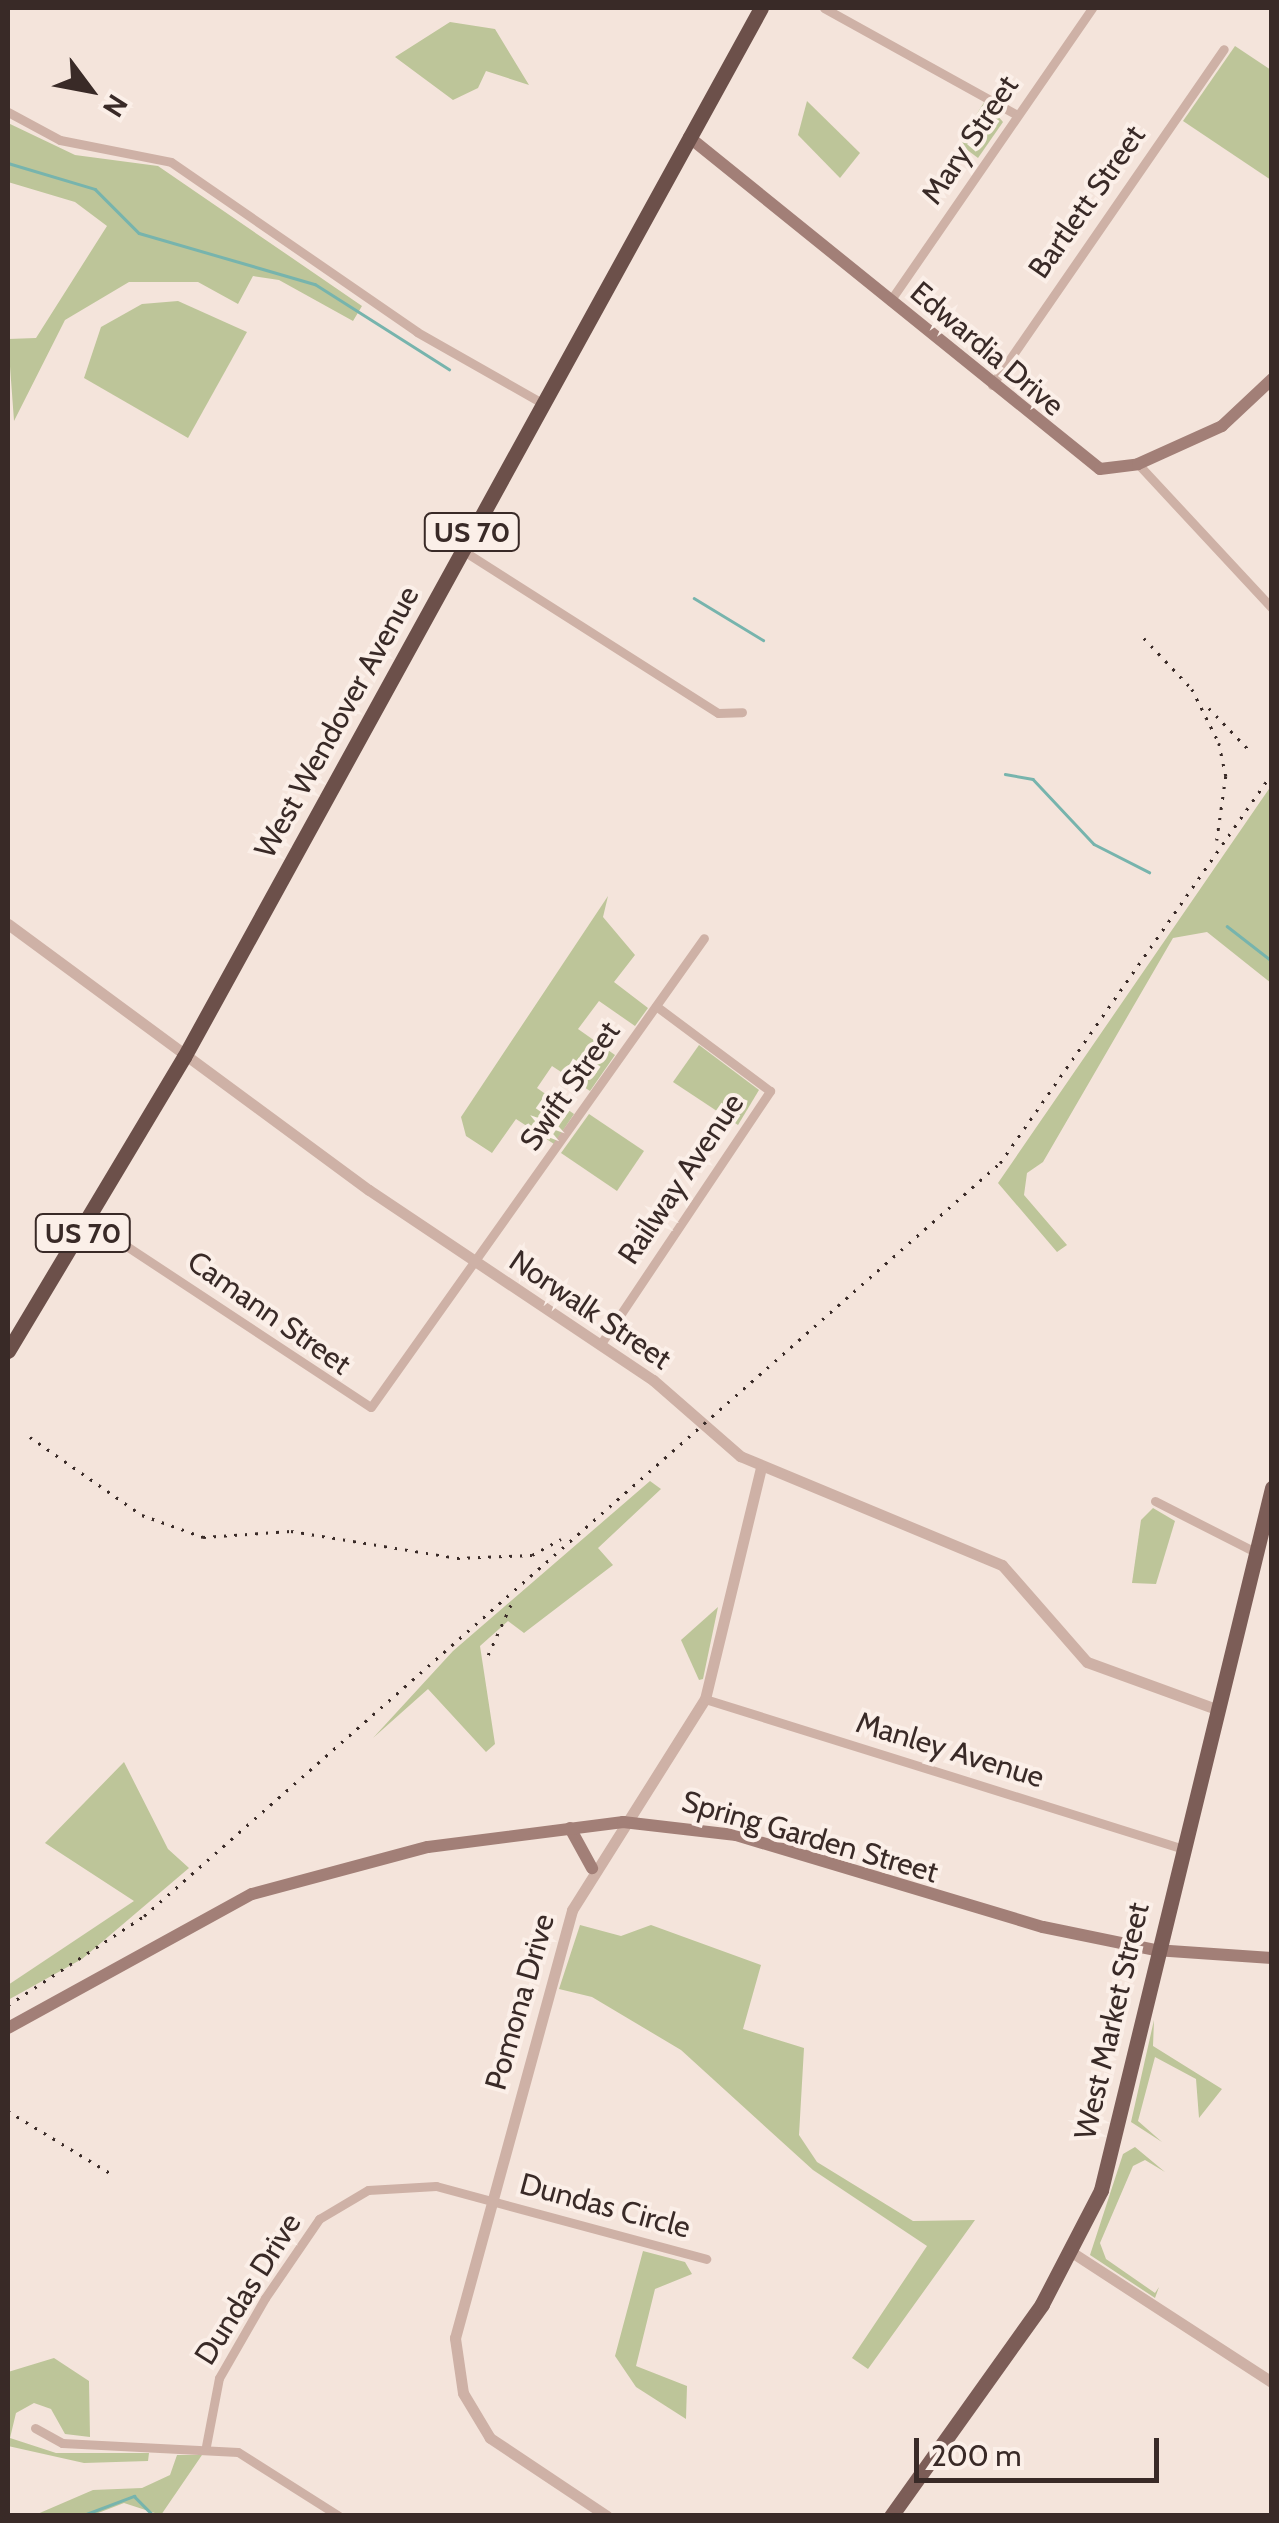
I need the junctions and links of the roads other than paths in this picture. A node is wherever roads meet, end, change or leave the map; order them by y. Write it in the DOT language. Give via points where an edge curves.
graph roads {
  1 [pos="761,8"];
  2 [pos="824,8"];
  3 [pos="1092,8"];
  4 [pos="1224,49"];
  5 [pos="8,112"];
  6 [pos="1017,115"];
  7 [pos="689,137"];
  8 [pos="890,301"];
  9 [pos="1272,379"];
  10 [pos="992,385"];
  11 [pos="542,403"];
  12 [pos="1138,464"];
  13 [pos="462,550"];
  14 [pos="1272,608"];
  15 [pos="742,712"];
  16 [pos="8,924"];
  17 [pos="704,938"];
  18 [pos="656,1006"];
  19 [pos="184,1057"];
  20 [pos="90,1222"];
  21 [pos="478,1264"];
  22 [pos="600,1345"];
  23 [pos="8,1351"];
  24 [pos="761,1467"];
  25 [pos="1272,1488"];
  26 [pos="1156,1501"];
  27 [pos="1255,1552"];
  28 [pos="705,1699"];
  29 [pos="1216,1709"];
  30 [pos="623,1822"];
  31 [pos="570,1828"];
  32 [pos="1181,1848"];
  33 [pos="592,1868"];
  34 [pos="1155,1950"];
  35 [pos="1272,1958"];
  36 [pos="8,2028"];
  37 [pos="491,2202"];
  38 [pos="1073,2253"];
  39 [pos="706,2260"];
  40 [pos="1272,2382"];
  41 [pos="35,2428"];
  42 [pos="206,2446"];
  43 [pos="339,2516"];
  44 [pos="608,2516"];
  45 [pos="891,2516"];
  1 -- 7 [label="highway, West Wendover Avenue / US 70"];
  2 -- 6 [label="street"];
  3 -- 6 [label="street, Mary Street"];
  4 -- 10 [label="street, Bartlett Street"];
  5 -- 11 [label="street" via="60,140 171,162 417,332"];
  6 -- 8 [label="street, Mary Street"];
  7 -- 8 [label="main road, Edwardia Drive"];
  7 -- 11 [label="highway, West Wendover Avenue / US 70"];
  8 -- 10 [label="main road, Edwardia Drive"];
  9 -- 12 [label="main road, Edwardia Drive" via="1232,419"];
  10 -- 12 [label="main road, Edwardia Drive" via="1085,462"];
  11 -- 13 [label="highway, West Wendover Avenue / US 70"];
  12 -- 14 [label="street"];
  13 -- 15 [label="street" via="718,712"];
  13 -- 19 [label="highway, West Wendover Avenue / US 70"];
  16 -- 19 [label="street, Norwalk Street"];
  17 -- 18 [label="street, Swift Street"];
  18 -- 21 [label="street, Swift Street"];
  18 -- 22 [label="street, Railway Avenue" via="770,1091"];
  19 -- 20 [label="highway, West Wendover Avenue / US 70"];
  19 -- 21 [label="street, Norwalk Street"];
  20 -- 21 [label="street, Camann Street" via="364,1408 380,1401"];
  20 -- 23 [label="highway, West Wendover Avenue / US 70"];
  21 -- 22 [label="street, Norwalk Street"];
  22 -- 24 [label="street, Norwalk Street"];
  24 -- 28 [label="street, Pomona Drive"];
  24 -- 29 [label="street, Norwalk Street" via="1002,1565 1087,1662"];
  25 -- 27 [label="main road, West Market Street"];
  26 -- 27 [label="street"];
  27 -- 29 [label="main road, West Market Street"];
  28 -- 30 [label="street, Pomona Drive"];
  28 -- 32 [label="street, Manley Avenue"];
  29 -- 32 [label="main road, West Market Street"];
  30 -- 31 [label="main road, Spring Garden Street"];
  30 -- 33 [label="street, Pomona Drive"];
  30 -- 34 [label="main road, Spring Garden Street" via="699,1826 978,1912"];
  31 -- 33 [label="main road"];
  31 -- 36 [label="main road, Spring Garden Street" via="428,1847 252,1894"];
  32 -- 34 [label="main road, West Market Street"];
  33 -- 37 [label="street, Pomona Drive" via="568,1923"];
  34 -- 35 [label="main road, Spring Garden Street"];
  34 -- 38 [label="main road, West Market Street" via="1101,2190"];
  37 -- 39 [label="street, Dundas Circle"];
  37 -- 42 [label="street, Dundas Drive" via="393,2184 319,2219 222,2370"];
  37 -- 44 [label="street, Pomona Drive" via="455,2338 463,2393 496,2443"];
  38 -- 40 [label="street"];
  38 -- 45 [label="main road, West Market Street"];
  41 -- 42 [label="street" via="62,2443"];
  42 -- 43 [label="street" via="259,2460"];
}
